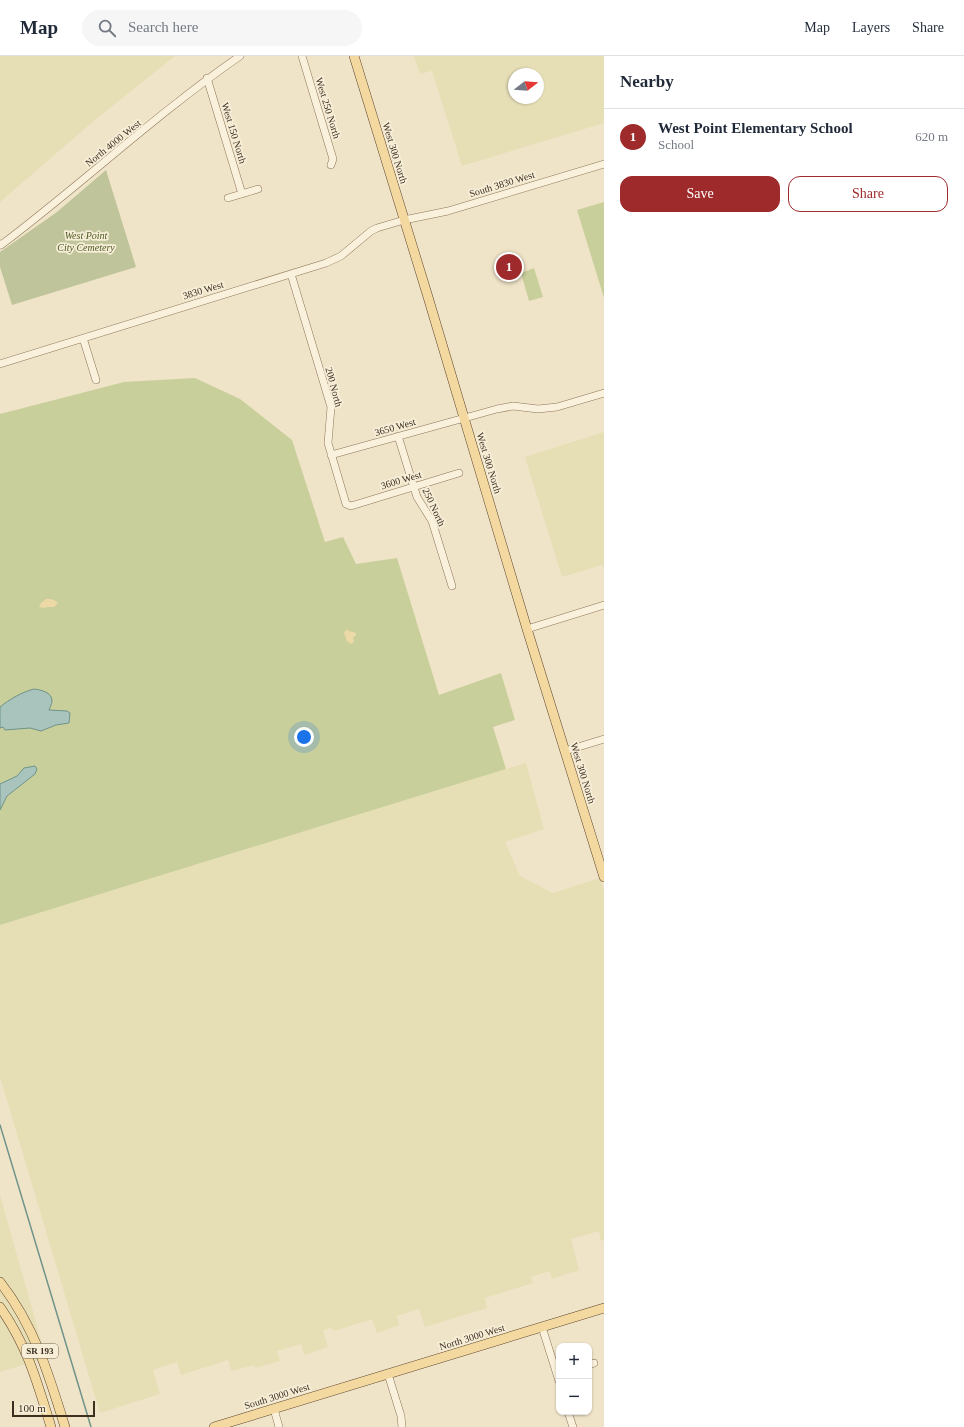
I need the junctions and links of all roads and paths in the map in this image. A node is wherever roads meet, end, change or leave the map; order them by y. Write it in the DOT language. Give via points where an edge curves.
graph roads {
  1 [pos="240,56"];
  2 [pos="302,56"];
  3 [pos="354,56"];
  4 [pos="207,78"];
  5 [pos="604,164"];
  6 [pos="331,165"];
  7 [pos="258,189"];
  8 [pos="242,194"];
  9 [pos="228,198"];
  10 [pos="404,220"];
  11 [pos="0,244"];
  12 [pos="290,274"];
  13 [pos="83,338"];
  14 [pos="0,364"];
  15 [pos="96,380"];
  16 [pos="604,393"];
  17 [pos="464,417"];
  18 [pos="398,436"];
  19 [pos="331,455"];
  20 [pos="459,472"];
  21 [pos="414,487"];
  22 [pos="348,506"];
  23 [pos="452,586"];
  24 [pos="604,605"];
  25 [pos="527,629"];
  26 [pos="604,739"];
  27 [pos="565,751"];
  28 [pos="603,870"];
  29 [pos="0,1282"];
  30 [pos="0,1307"];
  31 [pos="604,1308"];
  32 [pos="542,1327"];
  33 [pos="556,1370"];
  34 [pos="388,1374"];
  35 [pos="346,1387"];
  36 [pos="274,1409"];
  37 [pos="569,1415"];
  38 [pos="50,1427"];
  39 [pos="65,1427"];
  40 [pos="214,1427"];
  41 [pos="279,1427"];
  42 [pos="402,1427"];
  43 [pos="573,1427"];
  1 -- 4 [label="street, North 4000 West"];
  2 -- 6 [label="street, West 250 North" via="334,158"];
  3 -- 10 [label="main road, West 300 North"];
  4 -- 8 [label="street, West 150 North"];
  4 -- 11 [label="street, North 4000 West" via="60,200"];
  5 -- 10 [label="street, South 3830 West" via="448,211"];
  7 -- 8 [label="street"];
  8 -- 9 [label="street"];
  10 -- 12 [label="street, 3830 West" via="371,231 348,251 334,259"];
  10 -- 17 [label="main road, West 300 North"];
  12 -- 13 [label="street, 3830 West"];
  12 -- 19 [label="street, 200 North" via="331,407 328,443"];
  13 -- 14 [label="street, 3830 West"];
  13 -- 15 [label="street"];
  16 -- 17 [label="street, 3650 West" via="557,407 504,407"];
  17 -- 18 [label="street, 3650 West"];
  17 -- 25 [label="main road, West 300 North"];
  18 -- 19 [label="street, 3650 West"];
  18 -- 21 [label="street, 250 North"];
  19 -- 22 [label="street, 200 North"];
  20 -- 21 [label="street, 3600 West"];
  21 -- 22 [label="street, 3600 West"];
  21 -- 23 [label="street, 250 North" via="417,497 432,521"];
  24 -- 25 [label="street"];
  25 -- 27 [label="main road, West 300 North"];
  26 -- 27 [label="street"];
  27 -- 28 [label="main road, West 300 North"];
  29 -- 39 [label="main road, SR 193" via="21,1312 36,1340"];
  30 -- 38 [label="main road, SR 193" via="28,1357"];
  31 -- 32 [label="main road, North 3000 West"];
  32 -- 33 [label="street"];
  32 -- 34 [label="main road, North 3000 West"];
  34 -- 35 [label="main road, North 3000 West"];
  34 -- 42 [label="street"];
  35 -- 36 [label="main road, South 3000 West"];
  36 -- 40 [label="main road, South 3000 West"];
  36 -- 41 [label="street"];
  37 -- 43 [label="street"];
}
